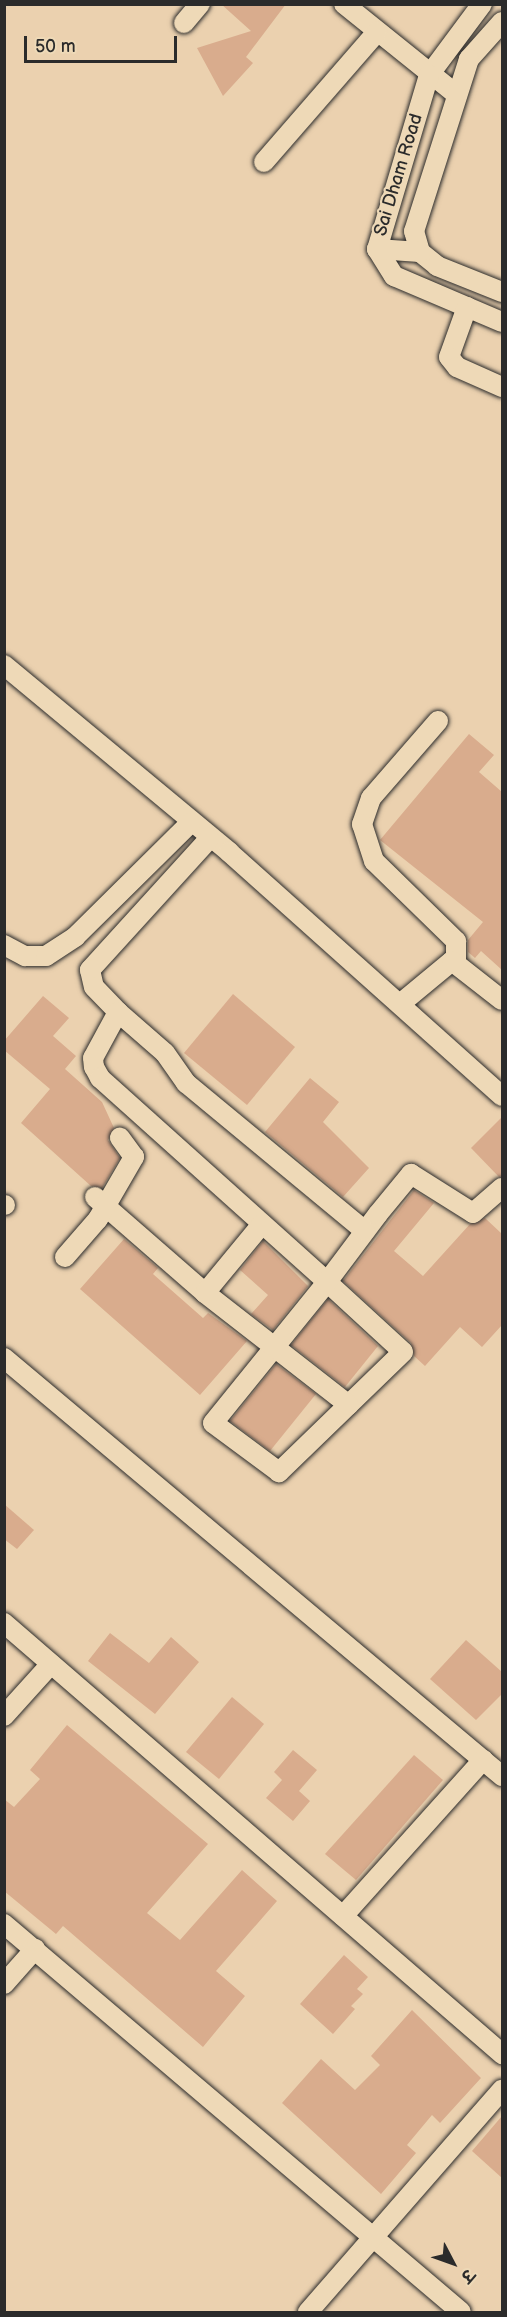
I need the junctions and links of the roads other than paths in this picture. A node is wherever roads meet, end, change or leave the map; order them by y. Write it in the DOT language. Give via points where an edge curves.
graph roads {
  1 [pos="200,4"];
  2 [pos="344,4"];
  3 [pos="482,4"];
  4 [pos="502,22"];
  5 [pos="184,23"];
  6 [pos="377,32"];
  7 [pos="429,75"];
  8 [pos="456,94"];
  9 [pos="264,162"];
  10 [pos="377,249"];
  11 [pos="420,252"];
  12 [pos="502,292"];
  13 [pos="467,307"];
  14 [pos="502,322"];
  15 [pos="502,387"];
  16 [pos="7,672"];
  17 [pos="438,721"];
  18 [pos="190,824"];
  19 [pos="209,840"];
  20 [pos="4,945"];
  21 [pos="456,962"];
  22 [pos="502,1000"];
  23 [pos="400,1004"];
  24 [pos="118,1012"];
  25 [pos="502,1096"];
  26 [pos="120,1138"];
  27 [pos="502,1188"];
  28 [pos="99,1201"];
  29 [pos="262,1224"];
  30 [pos="365,1231"];
  31 [pos="65,1257"];
  32 [pos="327,1282"];
  33 [pos="205,1293"];
  34 [pos="273,1348"];
  35 [pos="4,1358"];
  36 [pos="349,1405"];
  37 [pos="4,1623"];
  38 [pos="51,1664"];
  39 [pos="4,1716"];
  40 [pos="483,1760"];
  41 [pos="502,1776"];
  42 [pos="343,1916"];
  43 [pos="4,1924"];
  44 [pos="34,1949"];
  45 [pos="4,1984"];
  46 [pos="502,2054"];
  47 [pos="502,2090"];
  48 [pos="373,2238"];
  49 [pos="309,2313"];
  50 [pos="461,2313"];
  1 -- 5 [label="street"];
  2 -- 6 [label="street"];
  3 -- 7 [label="street, Sai Dham Road"];
  4 -- 8 [label="street, Sai Dham Road" via="469,59"];
  6 -- 7 [label="street"];
  6 -- 9 [label="street"];
  7 -- 8 [label="street"];
  7 -- 10 [label="street, Sai Dham Road"];
  8 -- 11 [label="street, Sai Dham Road" via="414,231"];
  10 -- 11 [label="street"];
  10 -- 13 [label="street, Sai Dham Road" via="394,276"];
  11 -- 12 [label="street" via="437,266"];
  13 -- 14 [label="street, Sai Dham Road"];
  13 -- 15 [label="street" via="449,357 457,367"];
  16 -- 18 [label="street"];
  17 -- 21 [label="street" via="372,798 362,824 374,861 456,941"];
  18 -- 19 [label="street"];
  18 -- 20 [label="street" via="46,956 25,956"];
  19 -- 23 [label="street"];
  19 -- 24 [label="street" via="90,970 94,987"];
  21 -- 22 [label="street"];
  21 -- 23 [label="street" via="443,964"];
  23 -- 25 [label="street"];
  24 -- 29 [label="street" via="93,1058 96,1074"];
  24 -- 30 [label="street" via="165,1053 186,1083"];
  26 -- 28 [label="street" via="134,1157"];
  27 -- 30 [label="street" via="473,1213 411,1174"];
  28 -- 31 [label="street"];
  28 -- 33 [label="street"];
  29 -- 32 [label="street"];
  29 -- 33 [label="street"];
  30 -- 32 [label="street"];
  32 -- 34 [label="street"];
  32 -- 36 [label="street" via="403,1352"];
  33 -- 34 [label="street"];
  34 -- 36 [label="street"];
  34 -- 36 [label="street" via="213,1423 279,1472"];
  35 -- 40 [label="street"];
  37 -- 38 [label="street"];
  38 -- 39 [label="street"];
  38 -- 42 [label="street"];
  40 -- 41 [label="street"];
  40 -- 42 [label="street"];
  42 -- 46 [label="street"];
  43 -- 44 [label="street"];
  44 -- 45 [label="street"];
  44 -- 48 [label="street"];
  47 -- 48 [label="street"];
  48 -- 49 [label="street"];
  48 -- 50 [label="street"];
}
